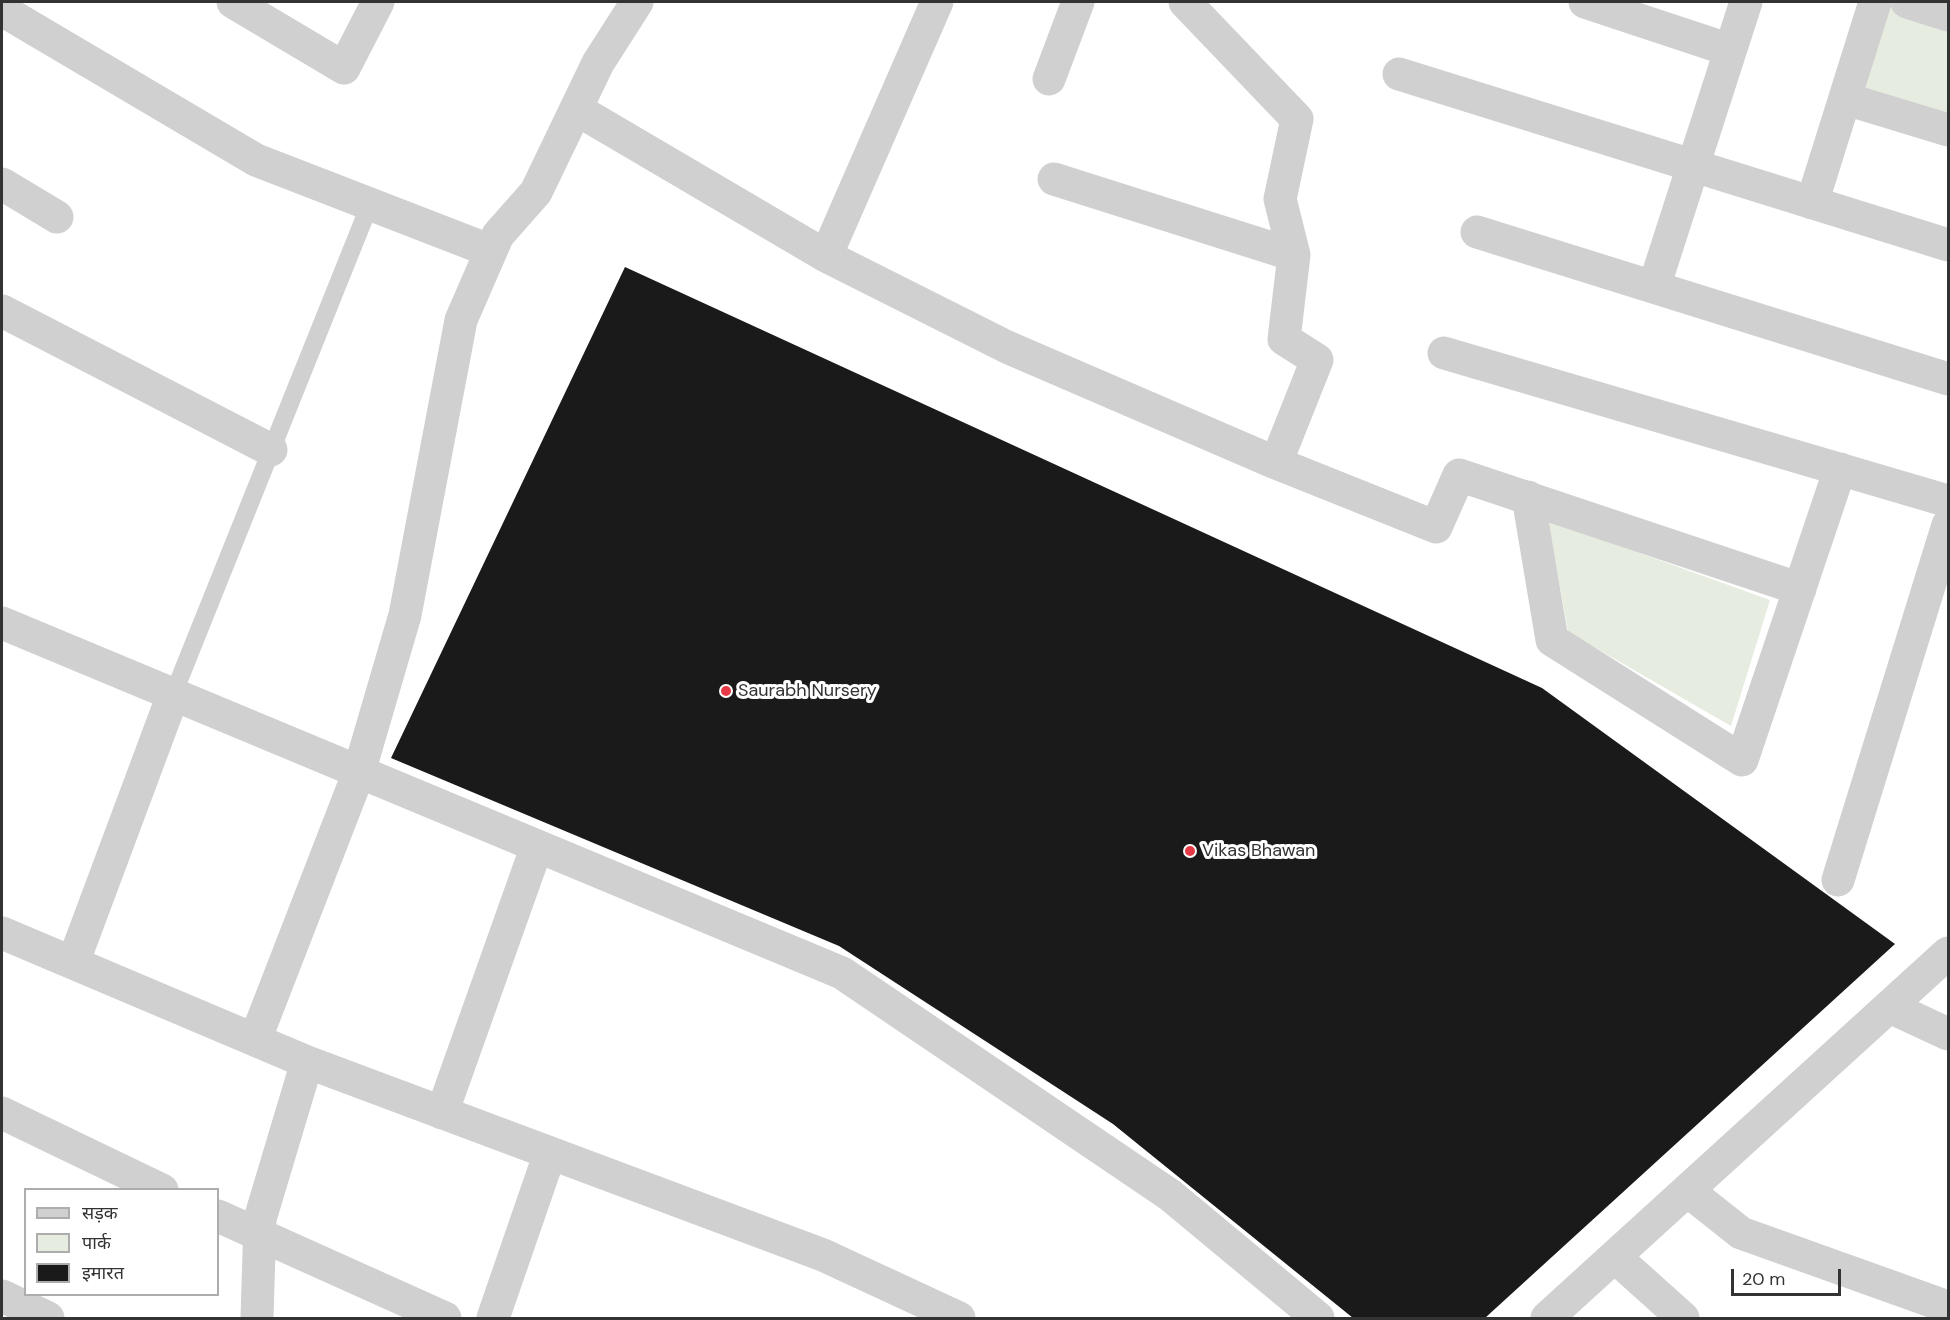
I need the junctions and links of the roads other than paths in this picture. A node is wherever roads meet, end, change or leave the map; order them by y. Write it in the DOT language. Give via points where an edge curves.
graph roads {
  1 [pos="234,2"];
  2 [pos="378,2"];
  3 [pos="637,2"];
  4 [pos="937,2"];
  5 [pos="1078,2"];
  6 [pos="1185,2"];
  7 [pos="1585,2"];
  8 [pos="1746,2"];
  9 [pos="1875,2"];
  10 [pos="1907,2"];
  11 [pos="2,10"];
  12 [pos="1948,15"];
  13 [pos="1730,50"];
  14 [pos="1399,74"];
  15 [pos="1049,79"];
  16 [pos="1846,99"];
  17 [pos="576,109"];
  18 [pos="1948,130"];
  19 [pos="1693,166"];
  20 [pos="1054,179"];
  21 [pos="2,184"];
  22 [pos="1812,203"];
  23 [pos="370,204"];
  24 [pos="57,217"];
  25 [pos="1478,232"];
  26 [pos="1948,245"];
  27 [pos="491,251"];
  28 [pos="1294,255"];
  29 [pos="826,256"];
  30 [pos="1654,287"];
  31 [pos="2,312"];
  32 [pos="1444,352"];
  33 [pos="1948,379"];
  34 [pos="271,450"];
  35 [pos="1276,463"];
  36 [pos="1840,469"];
  37 [pos="1528,497"];
  38 [pos="1948,501"];
  39 [pos="1948,525"];
  40 [pos="1800,590"];
  41 [pos="2,623"];
  42 [pos="173,695"];
  43 [pos="359,772"];
  44 [pos="537,846"];
  45 [pos="1838,880"];
  46 [pos="2,933"];
  47 [pos="1948,953"];
  48 [pos="73,963"];
  49 [pos="1890,1007"];
  50 [pos="1948,1034"];
  51 [pos="255,1040"];
  52 [pos="307,1062"];
  53 [pos="2,1113"];
  54 [pos="442,1113"];
  55 [pos="550,1153"];
  56 [pos="158,1188"];
  57 [pos="1688,1191"];
  58 [pos="219,1216"];
  59 [pos="259,1236"];
  60 [pos="1616,1257"];
  61 [pos="2,1296"];
  62 [pos="1948,1307"];
  63 [pos="48,1318"];
  64 [pos="257,1318"];
  65 [pos="445,1318"];
  66 [pos="493,1318"];
  67 [pos="959,1318"];
  68 [pos="1318,1318"];
  69 [pos="1547,1318"];
  70 [pos="1683,1318"];
  1 -- 2 [label="street" via="344,68"];
  3 -- 17 [label="street" via="598,63"];
  4 -- 29 [label="street"];
  5 -- 15 [label="street"];
  6 -- 28 [label="street" via="1297,119 1280,199"];
  7 -- 13 [label="street"];
  8 -- 13 [label="street"];
  9 -- 16 [label="street"];
  10 -- 12 [label="street"];
  11 -- 23 [label="street" via="256,160"];
  13 -- 19 [label="street"];
  14 -- 19 [label="street"];
  16 -- 18 [label="street"];
  16 -- 22 [label="street"];
  17 -- 27 [label="street" via="536,192 498,235"];
  17 -- 29 [label="street"];
  19 -- 22 [label="street"];
  19 -- 30 [label="street"];
  20 -- 28 [label="street"];
  21 -- 24 [label="street"];
  22 -- 26 [label="street"];
  23 -- 27 [label="street"];
  23 -- 34 [label="lane"];
  25 -- 30 [label="street"];
  27 -- 43 [label="street" via="461,320 405,615"];
  28 -- 35 [label="street" via="1284,339 1317,360"];
  29 -- 35 [label="street" via="1006,347"];
  30 -- 33 [label="street"];
  31 -- 34 [label="street"];
  32 -- 36 [label="street"];
  34 -- 42 [label="lane"];
  35 -- 37 [label="street" via="1436,527 1459,474"];
  36 -- 38 [label="street"];
  36 -- 40 [label="street"];
  37 -- 40 [label="street"];
  37 -- 40 [label="street" via="1552,640 1743,760"];
  39 -- 45 [label="street"];
  41 -- 42 [label="street"];
  42 -- 43 [label="street"];
  42 -- 48 [label="street"];
  43 -- 44 [label="street"];
  43 -- 51 [label="street"];
  44 -- 54 [label="street"];
  44 -- 68 [label="street" via="842,973 1170,1196"];
  46 -- 48 [label="street"];
  47 -- 49 [label="street"];
  48 -- 51 [label="street"];
  49 -- 50 [label="street"];
  49 -- 57 [label="street"];
  51 -- 52 [label="street"];
  52 -- 54 [label="street"];
  52 -- 59 [label="street" via="260,1219"];
  53 -- 56 [label="street"];
  54 -- 55 [label="street"];
  55 -- 66 [label="street"];
  55 -- 67 [label="street" via="823,1255"];
  57 -- 60 [label="street"];
  57 -- 62 [label="street" via="1741,1233"];
  58 -- 59 [label="street"];
  59 -- 64 [label="street"];
  59 -- 65 [label="street"];
  60 -- 69 [label="street"];
  60 -- 70 [label="street"];
  61 -- 63 [label="street"];
}
